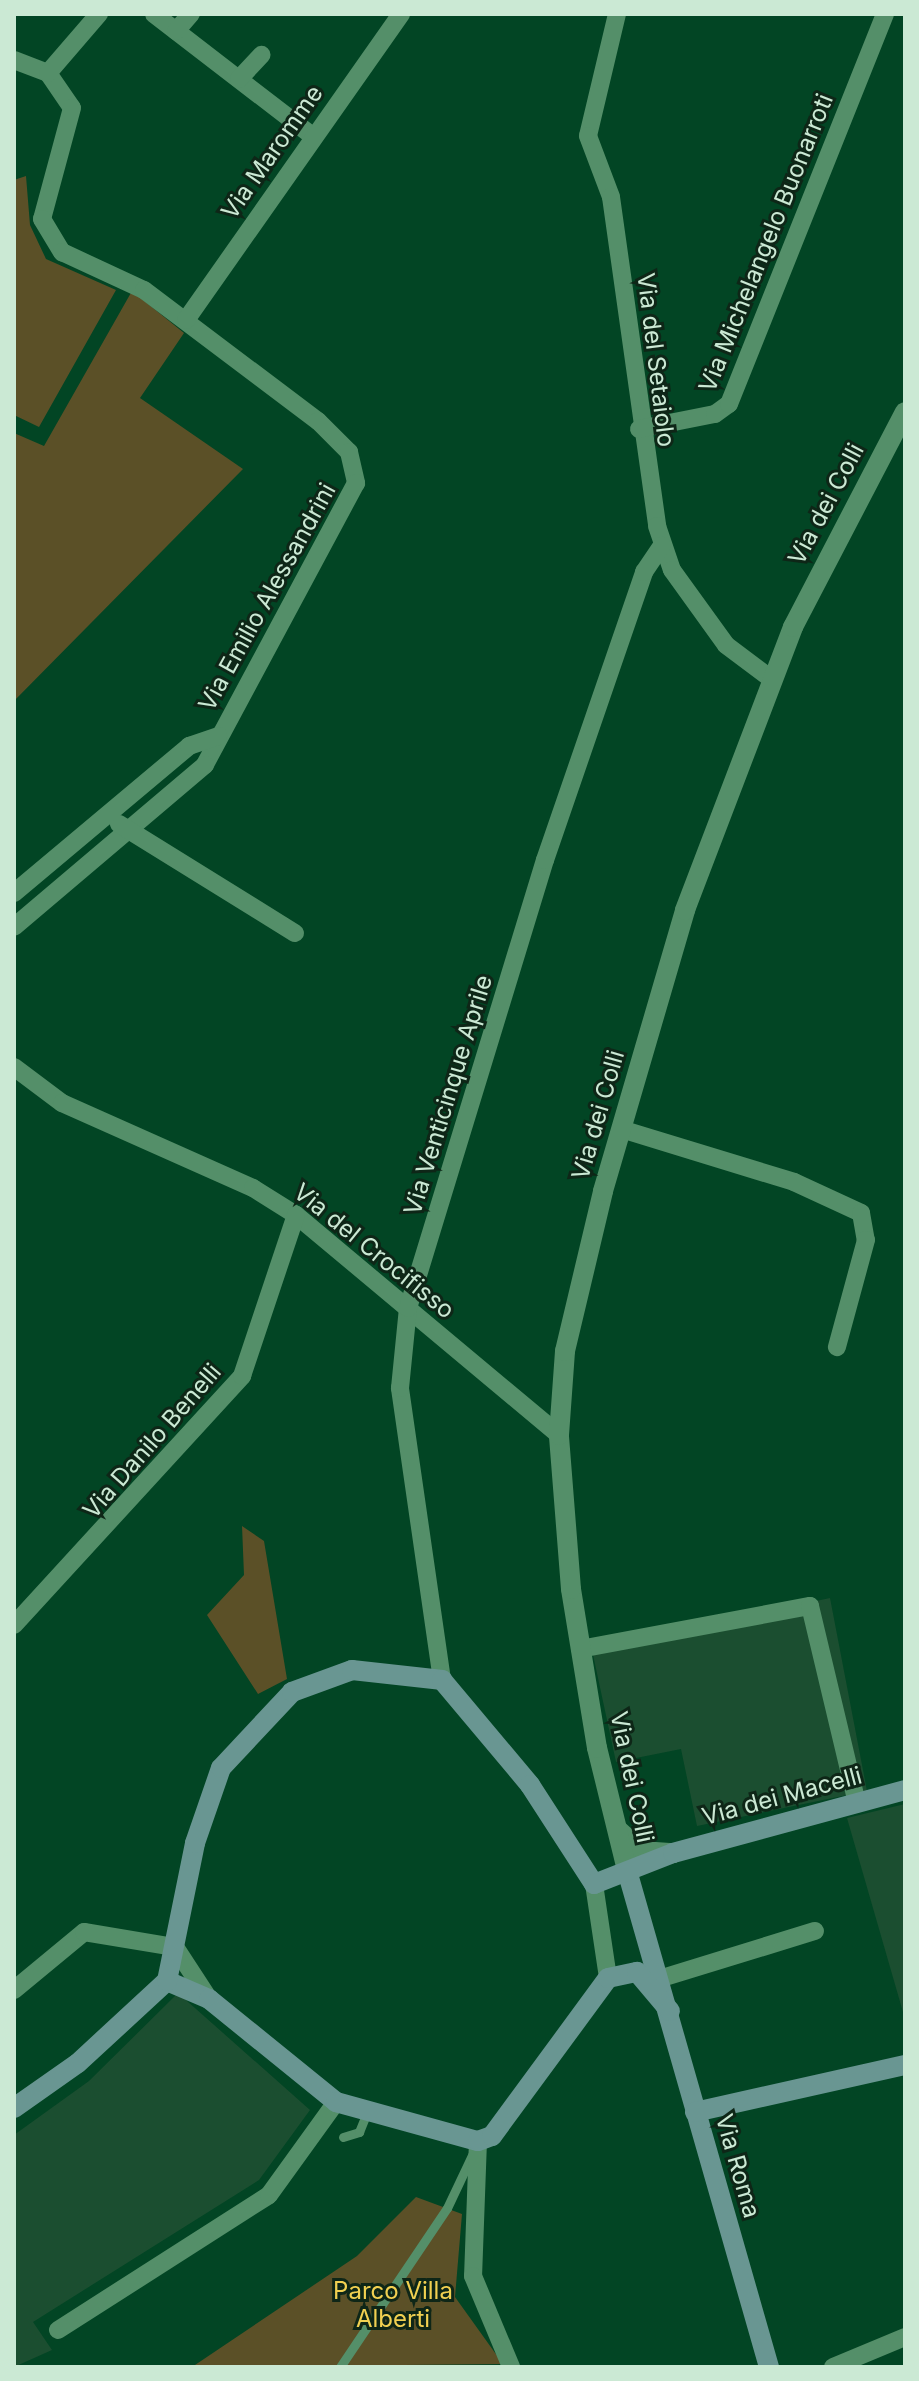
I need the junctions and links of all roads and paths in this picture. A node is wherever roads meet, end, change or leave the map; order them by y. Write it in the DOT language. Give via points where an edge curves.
graph roads {
  1 [pos="99,14"];
  2 [pos="154,14"];
  3 [pos="191,14"];
  4 [pos="401,14"];
  5 [pos="617,14"];
  6 [pos="885,14"];
  7 [pos="176,31"];
  8 [pos="261,55"];
  9 [pos="14,60"];
  10 [pos="48,73"];
  11 [pos="239,79"];
  12 [pos="310,134"];
  13 [pos="186,320"];
  14 [pos="905,412"];
  15 [pos="639,429"];
  16 [pos="662,545"];
  17 [pos="770,678"];
  18 [pos="218,736"];
  19 [pos="109,813"];
  20 [pos="125,833"];
  21 [pos="14,893"];
  22 [pos="14,927"];
  23 [pos="295,933"];
  24 [pos="14,1067"];
  25 [pos="621,1129"];
  26 [pos="296,1215"];
  27 [pos="408,1308"];
  28 [pos="837,1347"];
  29 [pos="559,1435"];
  30 [pos="14,1625"];
  31 [pos="580,1649"];
  32 [pos="442,1680"];
  33 [pos="905,1790"];
  34 [pos="857,1803"];
  35 [pos="613,1824"];
  36 [pos="673,1853"];
  37 [pos="628,1874"];
  38 [pos="594,1884"];
  39 [pos="815,1931"];
  40 [pos="175,1947"];
  41 [pos="608,1978"];
  42 [pos="662,1978"];
  43 [pos="167,1981"];
  44 [pos="14,1990"];
  45 [pos="209,1999"];
  46 [pos="670,2011"];
  47 [pos="905,2065"];
  48 [pos="336,2102"];
  49 [pos="14,2108"];
  50 [pos="367,2112"];
  51 [pos="695,2112"];
  52 [pos="343,2137"];
  53 [pos="478,2141"];
  54 [pos="58,2330"];
  55 [pos="905,2337"];
  56 [pos="340,2367"];
  57 [pos="511,2367"];
  58 [pos="769,2367"];
  59 [pos="833,2367"];
  1 -- 10 [label="street"];
  2 -- 7 [label="street"];
  3 -- 7 [label="street"];
  4 -- 12 [label="street, Via Maromme"];
  5 -- 15 [label="street, Via del Setaiolo" via="588,136 611,197"];
  6 -- 15 [label="street, Via Michelangelo Buonarroti" via="729,404 715,414"];
  7 -- 11 [label="street"];
  8 -- 11 [label="street"];
  9 -- 10 [label="street"];
  10 -- 13 [label="street, Via Emilio Alessandrini" via="72,108 42,219 62,252 114,271"];
  11 -- 12 [label="street"];
  12 -- 13 [label="street, Via Maromme"];
  13 -- 18 [label="street, Via Emilio Alessandrini" via="318,421 349,452 356,474 354,498"];
  14 -- 17 [label="street, Via dei Colli"];
  15 -- 16 [label="street, Via del Setaiolo"];
  16 -- 17 [label="street, Via del Setaiolo" via="726,645"];
  16 -- 27 [label="street, Via Venticinque Aprile" via="644,572 545,860"];
  17 -- 25 [label="street, Via dei Colli" via="685,910"];
  18 -- 19 [label="street, Via Emilio Alessandrini" via="189,746"];
  18 -- 20 [label="street, Via Emilio Alessandrini" via="205,765"];
  19 -- 20 [label="street"];
  19 -- 21 [label="street, Via Emilio Alessandrini"];
  20 -- 22 [label="street, Via Emilio Alessandrini"];
  20 -- 23 [label="street"];
  24 -- 26 [label="street, Via del Crocifisso" via="62,1103"];
  25 -- 28 [label="street" via="794,1182 861,1213 866,1240"];
  25 -- 29 [label="street, Via dei Colli" via="573,1310"];
  26 -- 27 [label="street, Via del Crocifisso"];
  26 -- 30 [label="street, Via Danilo Benelli" via="242,1376"];
  27 -- 29 [label="street, Via del Crocifisso"];
  27 -- 32 [label="street, Via Venticinque Aprile" via="400,1388"];
  29 -- 31 [label="street, Via dei Colli"];
  31 -- 34 [label="street" via="810,1606"];
  31 -- 35 [label="street, Via dei Colli"];
  32 -- 38 [label="main road" via="530,1785"];
  32 -- 40 [label="main road" via="352,1670 292,1692 253,1729 221,1768 195,1843"];
  33 -- 34 [label="main road, Via dei Macelli"];
  34 -- 36 [label="main road, Via dei Macelli"];
  35 -- 36 [label="street, Via dei Macelli" via="641,1851"];
  35 -- 37 [label="street, Via dei Colli"];
  36 -- 37 [label="main road, Via dei Macelli"];
  37 -- 38 [label="main road, Via dei Macelli"];
  37 -- 42 [label="main road, Via Roma"];
  38 -- 41 [label="street"];
  39 -- 42 [label="street"];
  40 -- 43 [label="main road"];
  40 -- 44 [label="street" via="84,1932"];
  40 -- 45 [label="street"];
  41 -- 46 [label="main road" via="637,1972"];
  41 -- 53 [label="main road" via="492,2136"];
  42 -- 46 [label="main road, Via Roma"];
  43 -- 45 [label="main road"];
  43 -- 49 [label="main road" via="78,2063"];
  45 -- 48 [label="main road"];
  46 -- 51 [label="main road, Via Roma"];
  47 -- 51 [label="main road"];
  48 -- 50 [label="main road"];
  48 -- 54 [label="street" via="269,2195"];
  50 -- 52 [label="lane" via="359,2132"];
  50 -- 53 [label="main road"];
  51 -- 58 [label="main road, Via Roma"];
  53 -- 56 [label="lane" via="447,2208"];
  53 -- 57 [label="street" via="473,2276"];
  55 -- 59 [label="street"];
}
